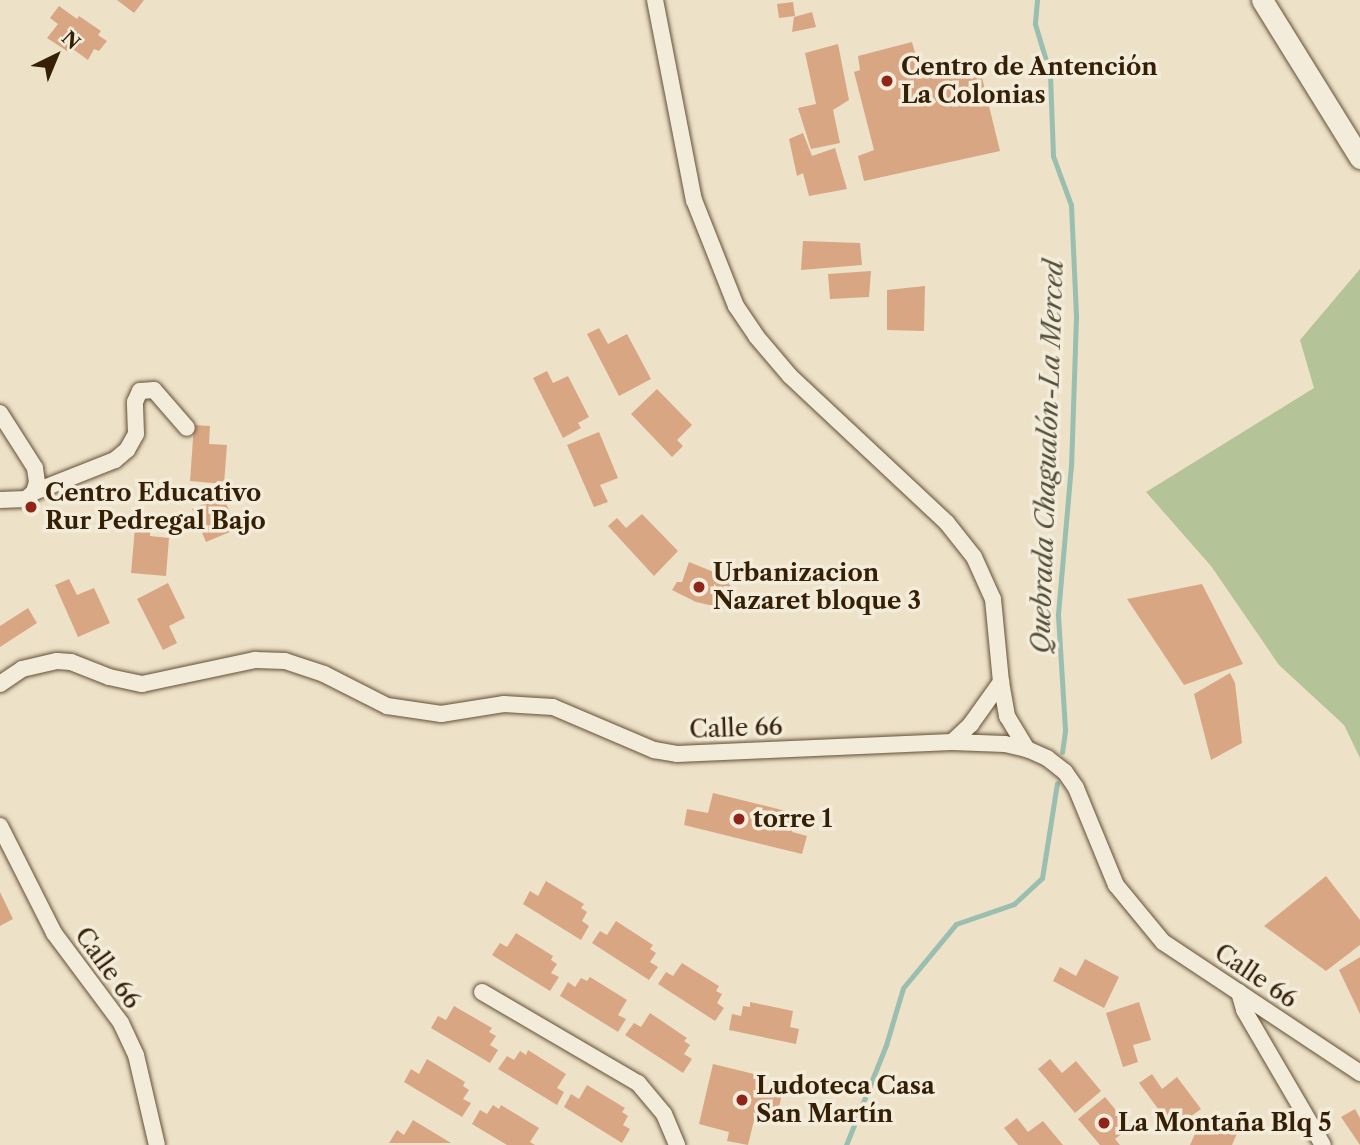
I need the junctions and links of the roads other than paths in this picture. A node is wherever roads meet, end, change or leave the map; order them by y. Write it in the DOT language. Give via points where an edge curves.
graph roads {
  1 [pos="654,0"];
  2 [pos="1262,0"];
  3 [pos="1360,158"];
  4 [pos="0,413"];
  5 [pos="187,428"];
  6 [pos="34,492"];
  7 [pos="0,500"];
  8 [pos="1001,682"];
  9 [pos="0,684"];
  10 [pos="952,742"];
  11 [pos="1027,749"];
  12 [pos="0,826"];
  13 [pos="482,992"];
  14 [pos="1240,992"];
  15 [pos="1360,1073"];
  16 [pos="157,1145"];
  17 [pos="677,1145"];
  18 [pos="1323,1145"];
  1 -- 8 [label="street" via="694,200 736,306 790,376 947,523 974,557 993,599"];
  2 -- 3 [label="main road"];
  4 -- 6 [label="street" via="35,468"];
  5 -- 6 [label="street" via="154,390 139,391 136,433 127,450 115,460"];
  6 -- 7 [label="street" via="26,499"];
  8 -- 10 [label="street"];
  8 -- 11 [label="street" via="1007,716"];
  9 -- 10 [label="street, Calle 66" via="22,669 57,661 142,684 255,660 285,661 324,674 387,706 440,714 493,705 552,707 654,750 677,754"];
  10 -- 11 [label="street, Calle 66"];
  11 -- 14 [label="street, Calle 66" via="1065,772 1116,885 1163,942"];
  12 -- 16 [label="street, Calle 66" via="54,933 121,1023 136,1055"];
  13 -- 17 [label="street" via="638,1083 664,1114"];
  14 -- 15 [label="street, Calle 66"];
  14 -- 18 [label="street" via="1244,1010"];
}
